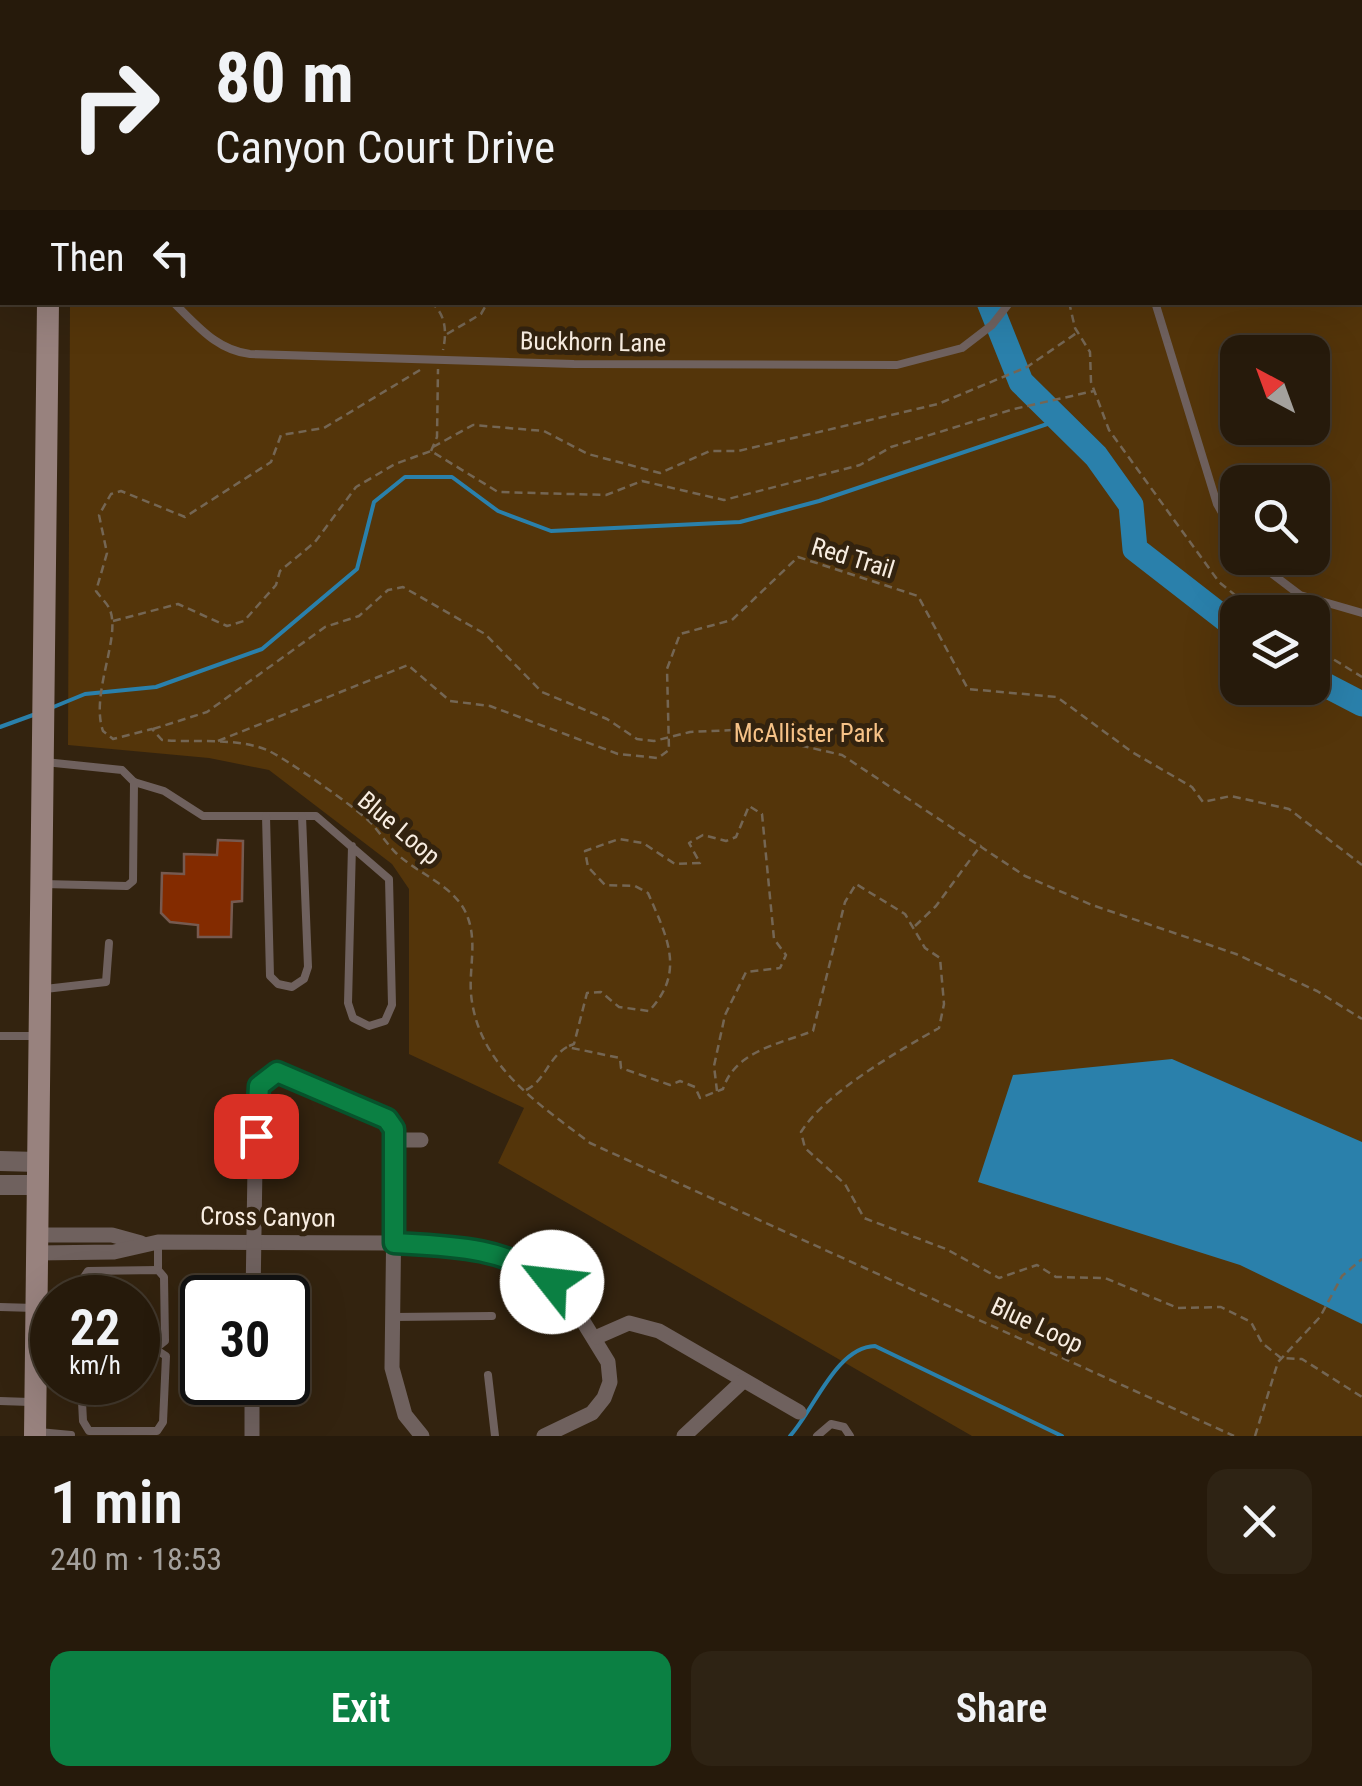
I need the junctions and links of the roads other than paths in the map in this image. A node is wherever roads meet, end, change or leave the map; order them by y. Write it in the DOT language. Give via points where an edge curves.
graph roads {
  1 [pos="48,305"];
  2 [pos="177,305"];
  3 [pos="1008,305"];
  4 [pos="1156,305"];
  5 [pos="1220,508"];
  6 [pos="1274,575"];
  7 [pos="1362,613"];
  8 [pos="45,760"];
  9 [pos="134,782"];
  10 [pos="266,816"];
  11 [pos="302,816"];
  12 [pos="352,846"];
  13 [pos="43,884"];
  14 [pos="109,943"];
  15 [pos="41,990"];
  16 [pos="0,1036"];
  17 [pos="40,1036"];
  18 [pos="395,1140"];
  19 [pos="421,1140"];
  20 [pos="0,1162"];
  21 [pos="37,1174"];
  22 [pos="0,1185"];
  23 [pos="158,1242"];
  24 [pos="254,1243"];
  25 [pos="394,1243"];
  26 [pos="37,1244"];
  27 [pos="158,1270"];
  28 [pos="37,1275"];
  29 [pos="85,1275"];
  30 [pos="254,1275"];
  31 [pos="0,1308"];
  32 [pos="30,1308"];
  33 [pos="393,1316"];
  34 [pos="492,1316"];
  35 [pos="596,1337"];
  36 [pos="160,1345"];
  37 [pos="160,1352"];
  38 [pos="488,1375"];
  39 [pos="743,1380"];
  40 [pos="0,1401"];
  41 [pos="30,1402"];
  42 [pos="35,1405"];
  43 [pos="82,1405"];
  44 [pos="252,1405"];
  45 [pos="799,1412"];
  46 [pos="89,1431"];
  47 [pos="411,1432"];
  48 [pos="35,1434"];
  49 [pos="158,1434"];
  50 [pos="71,1436"];
  51 [pos="252,1436"];
  52 [pos="495,1436"];
  53 [pos="544,1436"];
  54 [pos="684,1436"];
  55 [pos="817,1436"];
  56 [pos="850,1436"];
  1 -- 8 [label="main road"];
  2 -- 3 [label="lane, Buckhorn Lane" via="238,352 574,364 897,365 962,348"];
  4 -- 5 [label="lane"];
  6 -- 7 [label="lane" via="1300,595"];
  8 -- 9 [label="lane" via="122,770"];
  8 -- 13 [label="main road"];
  9 -- 10 [label="lane" via="164,791 203,816"];
  9 -- 13 [label="lane" via="132,881"];
  10 -- 11 [label="lane"];
  10 -- 11 [label="lane" via="270,976 292,987 308,967"];
  11 -- 12 [label="lane" via="316,816"];
  12 -- 12 [label="lane" via="389,879 392,1006 386,1021 369,1026 353,1018 348,1004"];
  13 -- 15 [label="main road"];
  14 -- 15 [label="lane" via="109,978 103,984"];
  15 -- 17 [label="main road"];
  16 -- 17 [label="lane"];
  17 -- 21 [label="main road"];
  18 -- 19 [label="street"];
  18 -- 24 [label="street" via="387,1119 288,1073 268,1075 256,1100"];
  18 -- 25 [label="street"];
  20 -- 21 [label="street"];
  21 -- 22 [label="street"];
  21 -- 26 [label="main road"];
  23 -- 24 [label="street, Cross Canyon"];
  23 -- 26 [label="street, Cross Canyon" via="114,1252"];
  23 -- 27 [label="lane"];
  24 -- 25 [label="street, Cross Canyon"];
  24 -- 30 [label="street"];
  25 -- 33 [label="street"];
  25 -- 35 [label="street, Cross Canyon" via="450,1246 518,1262 552,1282"];
  26 -- 28 [label="main road"];
  27 -- 29 [label="lane"];
  27 -- 36 [label="lane" via="164,1277"];
  31 -- 32 [label="lane"];
  33 -- 34 [label="lane"];
  33 -- 47 [label="street" via="394,1382"];
  35 -- 39 [label="street" via="618,1324 639,1324"];
  35 -- 53 [label="street, Cross Canyon" via="608,1362 604,1398 586,1418"];
  37 -- 49 [label="lane" via="166,1356"];
  38 -- 52 [label="lane"];
  39 -- 45 [label="street"];
  39 -- 54 [label="street"];
  40 -- 41 [label="lane"];
  42 -- 48 [label="main road"];
  43 -- 46 [label="lane"];
  44 -- 51 [label="street"];
  46 -- 49 [label="lane"];
  46 -- 50 [label="lane"];
  48 -- 50 [label="lane"];
  55 -- 56 [label="lane" via="831,1424"];
}
